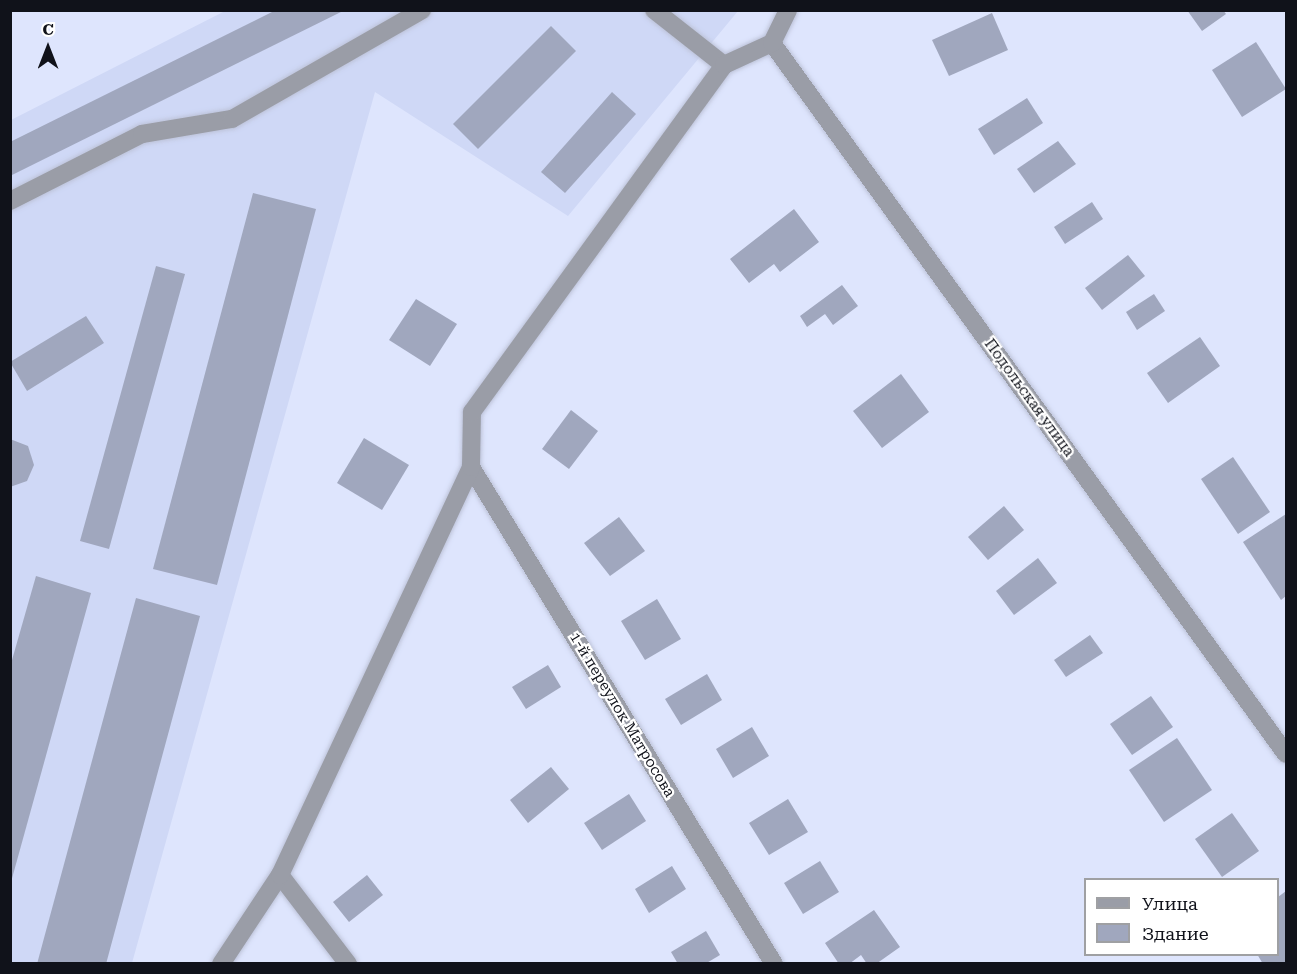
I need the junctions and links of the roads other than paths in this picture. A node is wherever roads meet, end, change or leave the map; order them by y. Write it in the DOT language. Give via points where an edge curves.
graph roads {
  1 [pos="422,10"];
  2 [pos="654,10"];
  3 [pos="788,10"];
  4 [pos="772,43"];
  5 [pos="724,65"];
  6 [pos="10,201"];
  7 [pos="471,467"];
  8 [pos="1287,754"];
  9 [pos="280,875"];
  10 [pos="221,963"];
  11 [pos="348,963"];
  12 [pos="774,963"];
  1 -- 6 [label="street" via="232,119 142,134"];
  2 -- 5 [label="street"];
  3 -- 4 [label="street"];
  4 -- 5 [label="street"];
  4 -- 8 [label="street, Подольская улица"];
  5 -- 7 [label="street" via="472,412"];
  7 -- 9 [label="street"];
  7 -- 12 [label="street, 1-й переулок Матросова"];
  9 -- 10 [label="street"];
  9 -- 11 [label="street"];
}
